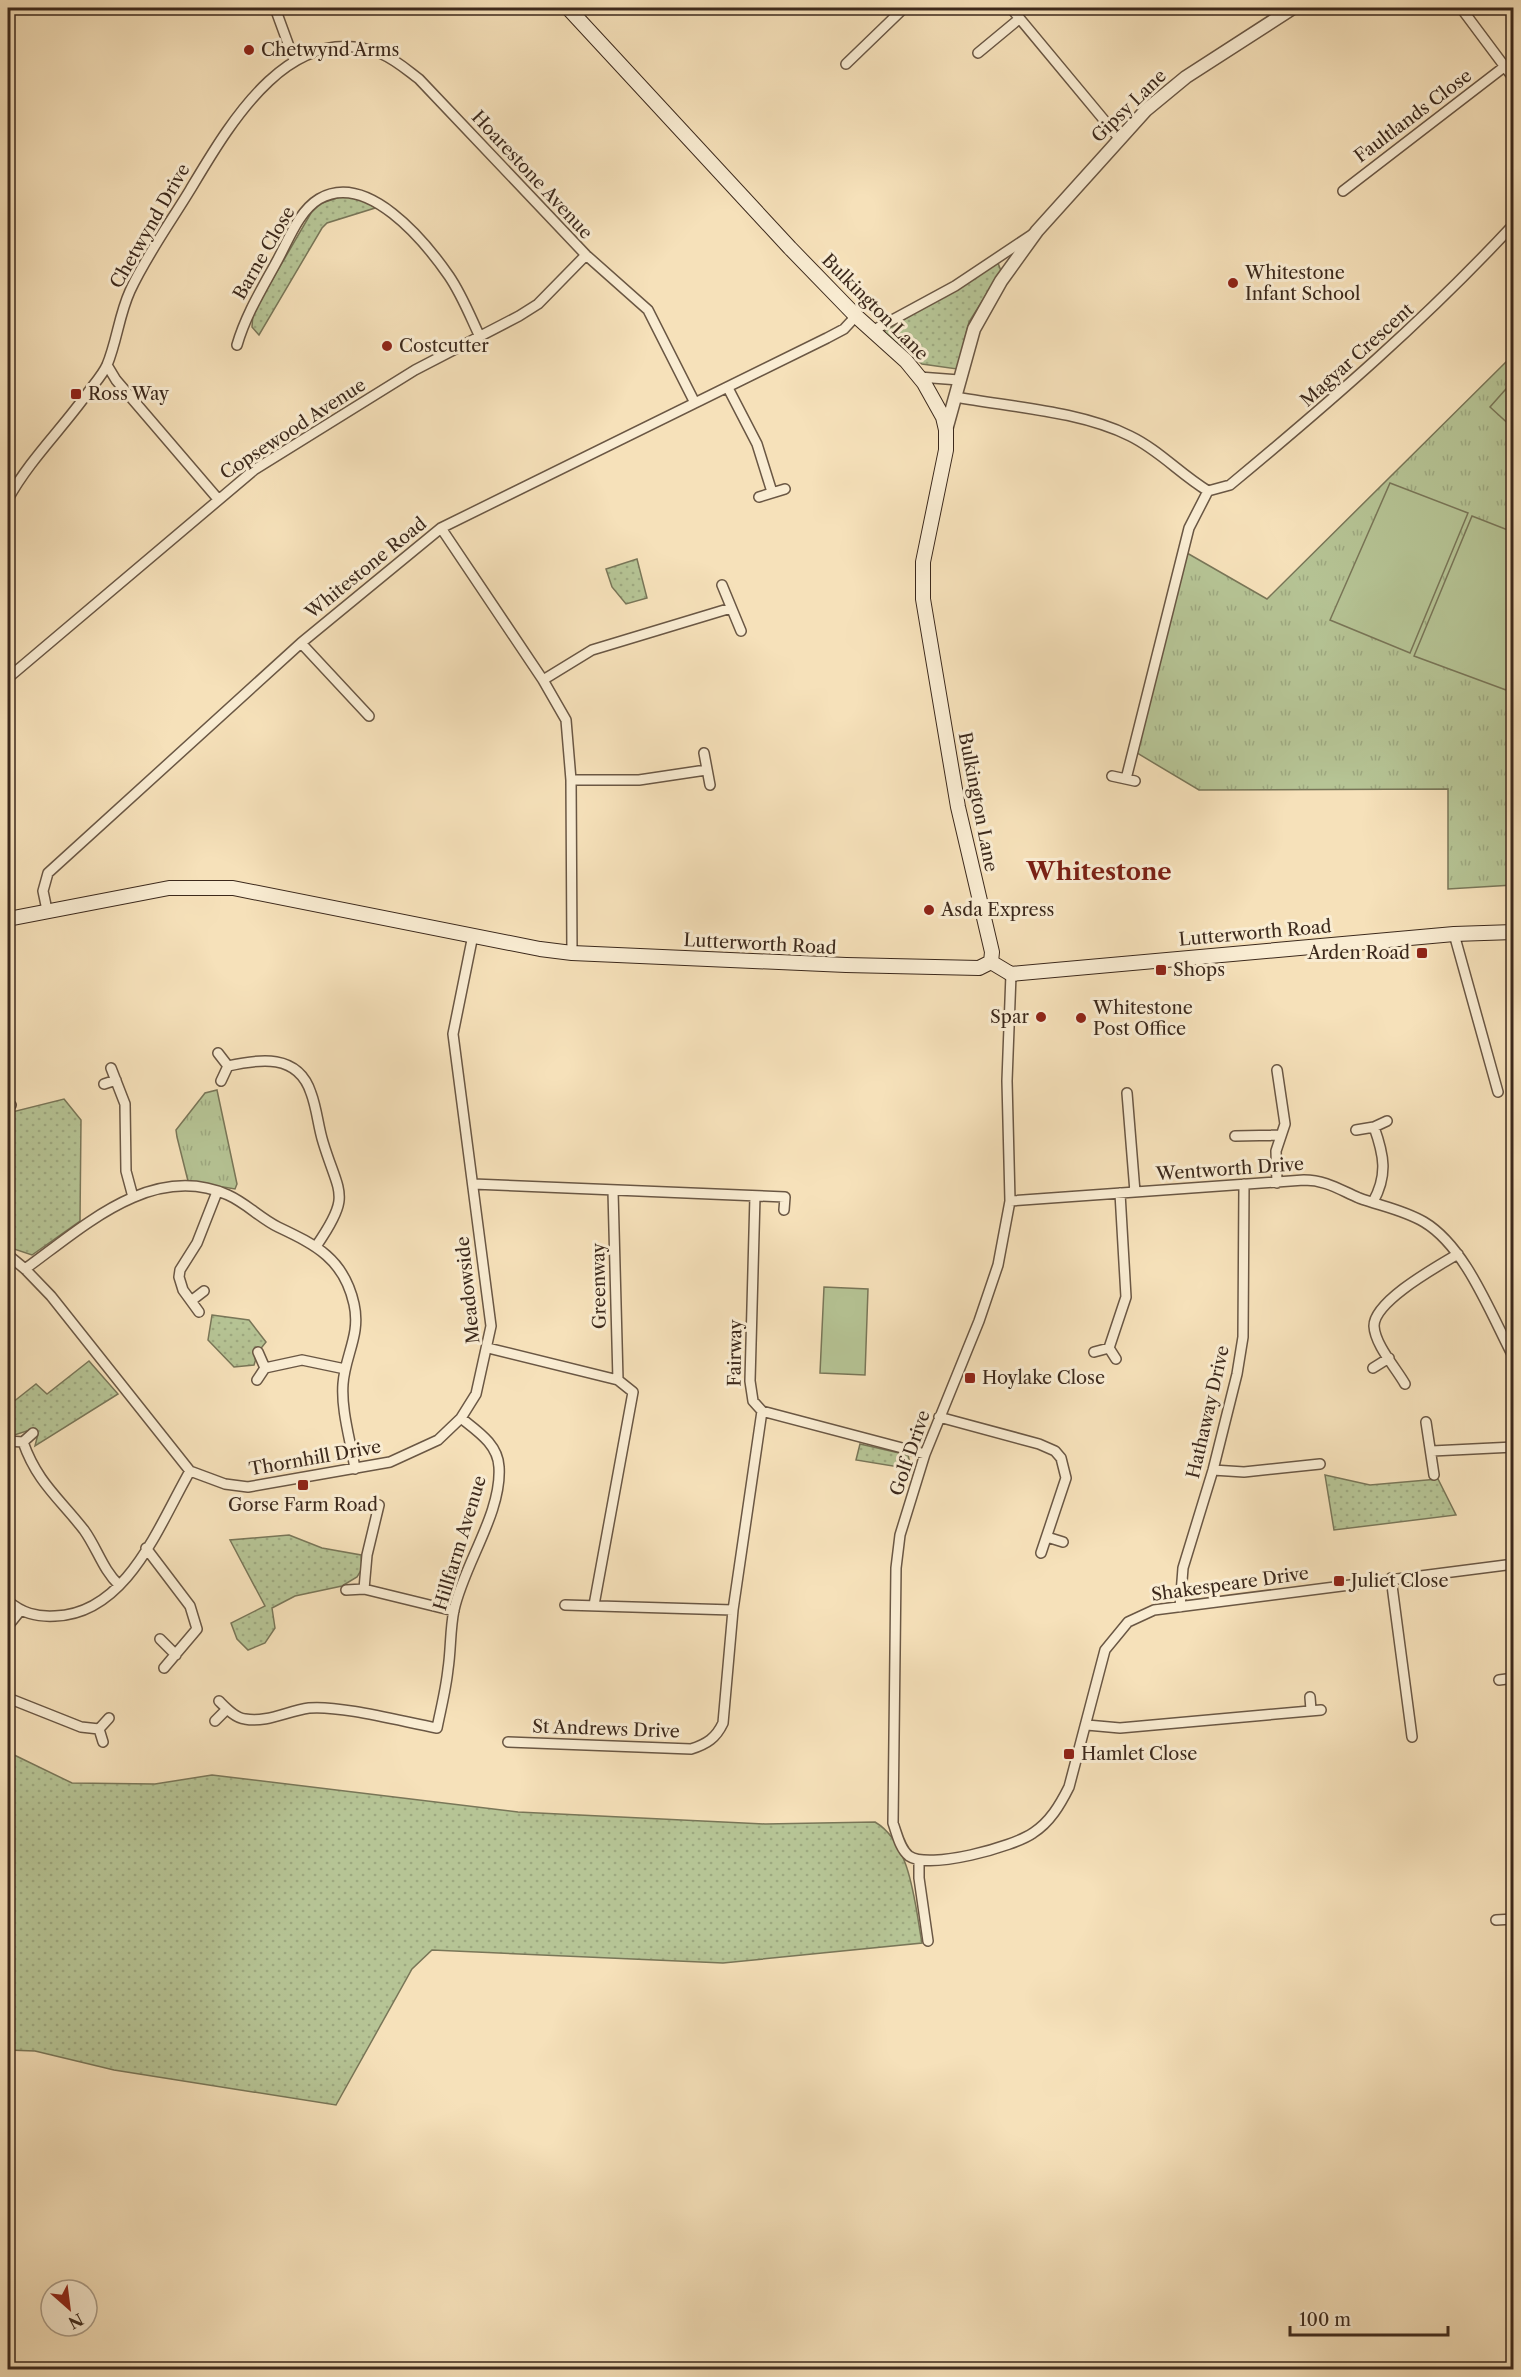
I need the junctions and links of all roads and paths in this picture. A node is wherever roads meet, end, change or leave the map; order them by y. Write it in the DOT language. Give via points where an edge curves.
graph roads {
  1 [pos="275,8"];
  2 [pos="568,8"];
  3 [pos="904,8"];
  4 [pos="1011,8"];
  5 [pos="1293,8"];
  6 [pos="1461,8"];
  7 [pos="1019,19"];
  8 [pos="978,53"];
  9 [pos="294,60"];
  10 [pos="846,64"];
  11 [pos="1504,67"];
  12 [pos="1514,79"];
  13 [pos="1119,138"];
  14 [pos="1343,191"];
  15 [pos="1514,224"];
  16 [pos="1037,231"];
  17 [pos="586,255"];
  18 [pos="856,316"];
  19 [pos="872,331"];
  20 [pos="480,337"];
  21 [pos="237,345"];
  22 [pos="107,366"];
  23 [pos="919,376"];
  24 [pos="959,380"];
  25 [pos="728,388"];
  26 [pos="956,397"];
  27 [pos="695,403"];
  28 [pos="946,430"];
  29 [pos="785,489"];
  30 [pos="1208,491"];
  31 [pos="772,492"];
  32 [pos="759,496"];
  33 [pos="8,499"];
  34 [pos="218,499"];
  35 [pos="441,528"];
  36 [pos="722,585"];
  37 [pos="730,608"];
  38 [pos="741,631"];
  39 [pos="301,643"];
  40 [pos="8,678"];
  41 [pos="543,680"];
  42 [pos="369,716"];
  43 [pos="704,753"];
  44 [pos="706,770"];
  45 [pos="1112,776"];
  46 [pos="572,780"];
  47 [pos="710,785"];
  48 [pos="47,910"];
  49 [pos="8,918"];
  50 [pos="1514,932"];
  51 [pos="1454,934"];
  52 [pos="473,935"];
  53 [pos="572,953"];
  54 [pos="991,962"];
  55 [pos="1011,974"];
  56 [pos="218,1053"];
  57 [pos="228,1066"];
  58 [pos="111,1068"];
  59 [pos="1277,1070"];
  60 [pos="116,1080"];
  61 [pos="221,1081"];
  62 [pos="104,1084"];
  63 [pos="1498,1092"];
  64 [pos="1126,1093"];
  65 [pos="1387,1120"];
  66 [pos="1374,1127"];
  67 [pos="1356,1130"];
  68 [pos="1281,1135"];
  69 [pos="1235,1136"];
  70 [pos="1276,1183"];
  71 [pos="473,1184"];
  72 [pos="1244,1184"];
  73 [pos="613,1191"];
  74 [pos="217,1192"];
  75 [pos="1135,1192"];
  76 [pos="1120,1193"];
  77 [pos="755,1196"];
  78 [pos="133,1197"];
  79 [pos="1010,1201"];
  80 [pos="1373,1202"];
  81 [pos="784,1210"];
  82 [pos="317,1245"];
  83 [pos="1458,1254"];
  84 [pos="8,1255"];
  85 [pos="25,1269"];
  86 [pos="204,1291"];
  87 [pos="191,1301"];
  88 [pos="199,1312"];
  89 [pos="488,1348"];
  90 [pos="1109,1348"];
  91 [pos="258,1352"];
  92 [pos="1094,1352"];
  93 [pos="1389,1358"];
  94 [pos="1514,1358"];
  95 [pos="1116,1359"];
  96 [pos="265,1368"];
  97 [pos="345,1368"];
  98 [pos="1373,1368"];
  99 [pos="257,1380"];
  100 [pos="618,1380"];
  101 [pos="1406,1384"];
  102 [pos="762,1411"];
  103 [pos="939,1417"];
  104 [pos="461,1418"];
  105 [pos="1426,1422"];
  106 [pos="33,1432"];
  107 [pos="8,1442"];
  108 [pos="23,1442"];
  109 [pos="1514,1447"];
  110 [pos="1432,1451"];
  111 [pos="924,1454"];
  112 [pos="1320,1464"];
  113 [pos="355,1469"];
  114 [pos="1213,1470"];
  115 [pos="190,1471"];
  116 [pos="1434,1475"];
  117 [pos="379,1505"];
  118 [pos="1047,1537"];
  119 [pos="1064,1542"];
  120 [pos="146,1548"];
  121 [pos="1041,1553"];
  122 [pos="1514,1564"];
  123 [pos="1391,1578"];
  124 [pos="119,1585"];
  125 [pos="364,1589"];
  126 [pos="346,1590"];
  127 [pos="8,1601"];
  128 [pos="565,1605"];
  129 [pos="594,1605"];
  130 [pos="1180,1606"];
  131 [pos="733,1610"];
  132 [pos="20,1611"];
  133 [pos="454,1611"];
  134 [pos="8,1626"];
  135 [pos="160,1639"];
  136 [pos="176,1655"];
  137 [pos="164,1668"];
  138 [pos="1514,1678"];
  139 [pos="1499,1680"];
  140 [pos="1310,1697"];
  141 [pos="8,1698"];
  142 [pos="219,1701"];
  143 [pos="227,1709"];
  144 [pos="1311,1710"];
  145 [pos="1321,1710"];
  146 [pos="109,1718"];
  147 [pos="215,1722"];
  148 [pos="1087,1725"];
  149 [pos="99,1729"];
  150 [pos="1412,1737"];
  151 [pos="103,1742"];
  152 [pos="507,1742"];
  153 [pos="919,1861"];
  154 [pos="1514,1919"];
  155 [pos="1496,1920"];
  156 [pos="928,1941"];
  1 -- 9 [label="street"];
  2 -- 18 [label="main road, Bulkington Lane"];
  3 -- 10 [label="street"];
  4 -- 7 [label="street"];
  5 -- 13 [label="street, Gipsy Lane" via="1173,86"];
  6 -- 11 [label="street"];
  7 -- 8 [label="street"];
  7 -- 13 [label="street"];
  9 -- 17 [label="street, Hoarestone Avenue" via="326,49 346,48 370,50 395,61 419,79"];
  9 -- 22 [label="street, Chetwynd Drive" via="252,99 199,175 130,291"];
  11 -- 12 [label="street"];
  11 -- 14 [label="street, Faultlands Close"];
  13 -- 16 [label="street, Gipsy Lane"];
  15 -- 30 [label="street, Magyar Crescent" via="1422,320 1340,395 1230,485"];
  16 -- 19 [label="street, Gipsy Lane" via="955,286"];
  16 -- 24 [label="street, Gipsy Lane" via="985,307"];
  17 -- 20 [label="street, Copsewood Avenue" via="538,304"];
  17 -- 27 [label="street, Hoarestone Avenue" via="648,310"];
  18 -- 19 [label="main road, Bulkington Lane"];
  18 -- 25 [label="street, Whitestone Road" via="844,329"];
  19 -- 23 [label="main road, Bulkington Lane"];
  20 -- 21 [label="street, Barne Close" via="449,276 407,228 374,199 354,191 340,191 319,199 301,219 244,320"];
  20 -- 34 [label="street, Copsewood Avenue" via="365,400 254,470"];
  22 -- 33 [label="street, Chetwynd Drive" via="29,465"];
  22 -- 34 [label="street"];
  23 -- 24 [label="street"];
  23 -- 28 [label="main road, Bulkington Lane" via="935,401"];
  24 -- 26 [label="street, Gipsy Lane"];
  25 -- 27 [label="street, Whitestone Road"];
  25 -- 31 [label="street" via="757,444"];
  26 -- 28 [label="street, Gipsy Lane"];
  26 -- 30 [label="street" via="1092,421 1162,454"];
  27 -- 35 [label="street, Whitestone Road"];
  28 -- 54 [label="main road, Bulkington Lane" via="944,459 923,562 923,599 958,807 992,952"];
  29 -- 31 [label="street"];
  30 -- 45 [label="street" via="1189,528 1131,780"];
  31 -- 32 [label="street"];
  34 -- 40 [label="street, Copsewood Avenue"];
  35 -- 39 [label="street, Whitestone Road"];
  35 -- 41 [label="street"];
  36 -- 37 [label="street"];
  37 -- 38 [label="street"];
  37 -- 41 [label="street" via="592,650"];
  39 -- 42 [label="street"];
  39 -- 48 [label="street, Whitestone Road" via="48,873 44,891"];
  41 -- 46 [label="street" via="566,720"];
  43 -- 44 [label="street"];
  44 -- 46 [label="street" via="639,780"];
  44 -- 47 [label="street"];
  46 -- 53 [label="street"];
  48 -- 49 [label="main road, Lutterworth Road"];
  48 -- 52 [label="main road, Lutterworth Road" via="169,888 233,888"];
  50 -- 51 [label="main road, Lutterworth Road"];
  51 -- 55 [label="main road, Lutterworth Road"];
  51 -- 63 [label="street"];
  52 -- 53 [label="main road, Lutterworth Road"];
  52 -- 71 [label="street, Meadowside" via="453,1034"];
  53 -- 54 [label="main road, Lutterworth Road" via="979,968"];
  54 -- 55 [label="main road"];
  55 -- 79 [label="street, Golf Drive" via="1007,1071"];
  56 -- 57 [label="street"];
  57 -- 61 [label="street"];
  57 -- 82 [label="street" via="270,1060 296,1072 311,1092 340,1186 338,1209"];
  58 -- 60 [label="street"];
  59 -- 68 [label="street" via="1285,1124"];
  60 -- 62 [label="street"];
  60 -- 78 [label="street" via="125,1104 126,1171"];
  64 -- 75 [label="street"];
  65 -- 66 [label="street"];
  66 -- 67 [label="street"];
  66 -- 80 [label="street" via="1384,1168 1382,1187"];
  68 -- 69 [label="street"];
  68 -- 70 [label="street" via="1276,1151"];
  70 -- 72 [label="street, Wentworth Drive"];
  70 -- 80 [label="street, Wentworth Drive" via="1317,1180"];
  71 -- 73 [label="street"];
  71 -- 89 [label="street, Meadowside" via="491,1326"];
  72 -- 75 [label="street, Wentworth Drive"];
  72 -- 114 [label="street, Hathaway Drive" via="1243,1337"];
  73 -- 77 [label="street"];
  73 -- 100 [label="street, Greenway"];
  74 -- 78 [label="street" via="181,1186"];
  74 -- 82 [label="street"];
  74 -- 87 [label="street" via="197,1244 180,1270 183,1290"];
  75 -- 76 [label="street, Wentworth Drive"];
  76 -- 79 [label="street, Wentworth Drive"];
  76 -- 90 [label="street" via="1126,1296"];
  77 -- 81 [label="street" via="785,1197"];
  77 -- 102 [label="street, Fairway" via="750,1394"];
  78 -- 85 [label="street" via="109,1209"];
  79 -- 103 [label="street, Golf Drive" via="998,1265"];
  80 -- 83 [label="street, Wentworth Drive" via="1424,1222"];
  82 -- 97 [label="street" via="342,1275 355,1306 354,1342"];
  83 -- 93 [label="street" via="1400,1291 1379,1312 1374,1326"];
  83 -- 94 [label="street, Wentworth Drive"];
  84 -- 85 [label="street"];
  85 -- 115 [label="street" via="51,1296"];
  86 -- 87 [label="street"];
  87 -- 88 [label="street"];
  89 -- 100 [label="street, Meadowside"];
  89 -- 104 [label="street, Thornhill Drive" via="476,1394"];
  90 -- 92 [label="street"];
  90 -- 95 [label="street"];
  91 -- 96 [label="street"];
  93 -- 98 [label="street"];
  93 -- 101 [label="street"];
  96 -- 97 [label="street" via="302,1360"];
  96 -- 99 [label="street"];
  97 -- 113 [label="street" via="343,1396"];
  100 -- 129 [label="street" via="629,1386 634,1398"];
  102 -- 111 [label="street"];
  102 -- 131 [label="street"];
  103 -- 111 [label="street, Golf Drive"];
  103 -- 118 [label="street" via="1039,1444 1061,1458 1066,1478"];
  104 -- 113 [label="street, Thornhill Drive" via="438,1440 390,1462"];
  104 -- 133 [label="street, Hillfarm Avenue" via="486,1438 499,1466 496,1495 466,1569"];
  105 -- 110 [label="street"];
  106 -- 108 [label="street"];
  107 -- 108 [label="street"];
  108 -- 124 [label="street" via="39,1478 85,1532"];
  109 -- 110 [label="street"];
  110 -- 116 [label="street"];
  111 -- 153 [label="street, Golf Drive" via="900,1535 896,1568 894,1707 893,1823 907,1855"];
  112 -- 114 [label="street" via="1244,1472"];
  113 -- 115 [label="street, Thornhill Drive" via="248,1487 225,1484"];
  114 -- 130 [label="street, Hathaway Drive" via="1183,1568"];
  115 -- 120 [label="street"];
  117 -- 125 [label="street" via="371,1517"];
  118 -- 119 [label="street"];
  118 -- 121 [label="street"];
  120 -- 124 [label="street"];
  120 -- 136 [label="street" via="194,1614 197,1629"];
  122 -- 123 [label="street, Shakespeare Drive"];
  123 -- 130 [label="street, Shakespeare Drive"];
  123 -- 150 [label="street"];
  124 -- 132 [label="street" via="98,1605 83,1612 43,1617"];
  125 -- 126 [label="street"];
  125 -- 133 [label="street"];
  127 -- 132 [label="street"];
  128 -- 129 [label="street"];
  129 -- 131 [label="street"];
  130 -- 148 [label="street, Shakespeare Drive" via="1154,1610 1119,1629 1105,1650"];
  131 -- 152 [label="street, St Andrews Drive" via="723,1723 713,1740 691,1749"];
  132 -- 134 [label="street"];
  133 -- 143 [label="street, Hillfarm Avenue" via="438,1728 328,1708 309,1708 259,1720 240,1719"];
  135 -- 136 [label="street"];
  136 -- 137 [label="street"];
  138 -- 139 [label="street"];
  140 -- 144 [label="street"];
  141 -- 149 [label="street"];
  142 -- 143 [label="street"];
  143 -- 147 [label="street"];
  144 -- 145 [label="street"];
  144 -- 148 [label="street" via="1120,1728"];
  146 -- 149 [label="street"];
  148 -- 153 [label="street, Shakespeare Drive" via="1069,1787 1059,1807 1034,1833 1000,1847"];
  149 -- 151 [label="street"];
  153 -- 156 [label="street"];
  154 -- 155 [label="street"];
}
